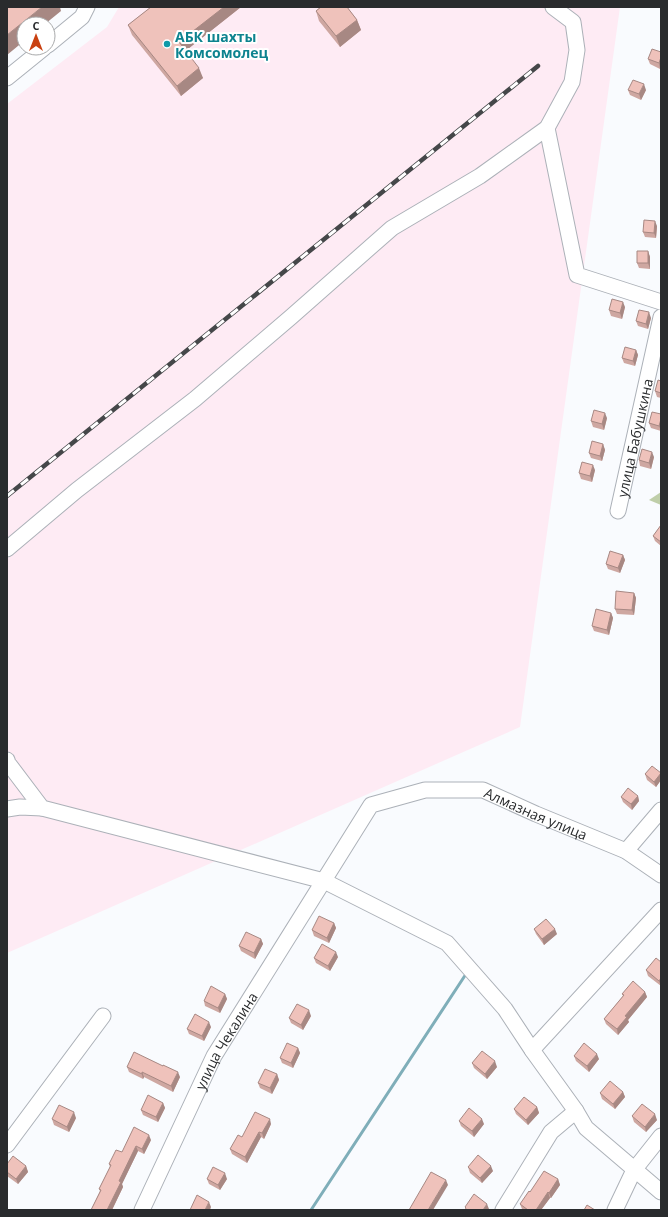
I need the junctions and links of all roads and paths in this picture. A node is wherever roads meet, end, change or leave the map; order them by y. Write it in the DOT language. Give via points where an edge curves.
graph roads {
  1 [pos="87,7"];
  2 [pos="553,7"];
  3 [pos="56,38"];
  4 [pos="34,56"];
  5 [pos="7,78"];
  6 [pos="547,128"];
  7 [pos="661,302"];
  8 [pos="661,317"];
  9 [pos="618,511"];
  10 [pos="7,548"];
  11 [pos="7,760"];
  12 [pos="7,808"];
  13 [pos="42,808"];
  14 [pos="661,810"];
  15 [pos="626,851"];
  16 [pos="661,875"];
  17 [pos="324,881"];
  18 [pos="661,910"];
  19 [pos="103,1016"];
  20 [pos="532,1050"];
  21 [pos="576,1111"];
  22 [pos="661,1136"];
  23 [pos="7,1145"];
  24 [pos="634,1170"];
  25 [pos="661,1192"];
  26 [pos="142,1210"];
  27 [pos="503,1210"];
  28 [pos="615,1210"];
  1 -- 3 [label="street" via="82,17"];
  2 -- 6 [label="street" via="573,22 577,50 572,82"];
  4 -- 5 [label="street"];
  6 -- 7 [label="street" via="577,275"];
  6 -- 10 [label="street" via="480,176 392,228 195,399"];
  8 -- 9 [label="street, улица Бабушкина"];
  11 -- 13 [label="street"];
  12 -- 13 [label="street"];
  13 -- 17 [label="street"];
  14 -- 15 [label="street"];
  15 -- 16 [label="street, Алмазная улица"];
  15 -- 17 [label="street, Алмазная улица" via="483,790 425,790 371,805"];
  17 -- 20 [label="street" via="447,943 505,1009"];
  17 -- 26 [label="street, улица Чекалина" via="214,1056"];
  18 -- 20 [label="street"];
  19 -- 23 [label="street"];
  20 -- 21 [label="street"];
  21 -- 24 [label="street" via="586,1128"];
  21 -- 27 [label="street" via="551,1132"];
  22 -- 24 [label="street"];
  24 -- 25 [label="street"];
  24 -- 28 [label="street"];
}
